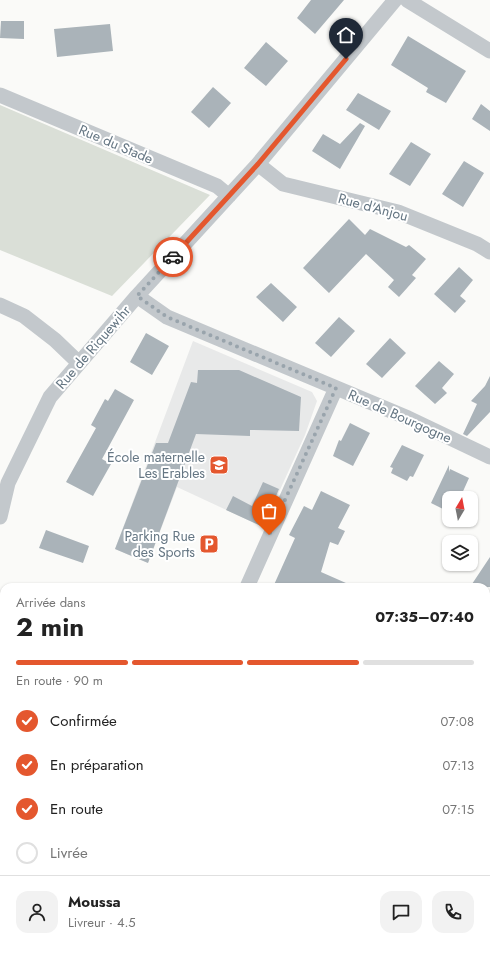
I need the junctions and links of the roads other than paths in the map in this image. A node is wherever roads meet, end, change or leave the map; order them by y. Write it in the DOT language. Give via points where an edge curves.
graph roads {
  1 [pos="396,0"];
  2 [pos="407,0"];
  3 [pos="490,51"];
  4 [pos="0,95"];
  5 [pos="258,164"];
  6 [pos="229,196"];
  7 [pos="490,252"];
  8 [pos="137,296"];
  9 [pos="0,305"];
  10 [pos="79,363"];
  11 [pos="336,388"];
  12 [pos="490,458"];
  13 [pos="0,517"];
  14 [pos="249,583"];
  1 -- 5 [label="street, Rue de Riquewihr"];
  2 -- 3 [label="street"];
  4 -- 6 [label="street, Rue du Stade" via="217,186"];
  5 -- 6 [label="street, Rue de Riquewihr"];
  5 -- 7 [label="street, Rue d'Anjou" via="282,184 398,212 477,244"];
  6 -- 8 [label="street, Rue de Riquewihr"];
  8 -- 10 [label="street, Rue de Riquewihr"];
  8 -- 11 [label="street, Rue de Bourgogne" via="167,317"];
  9 -- 10 [label="street" via="24,316"];
  10 -- 13 [label="street, Rue de Riquewihr" via="50,397 8,482"];
  11 -- 12 [label="street, Rue de Bourgogne" via="408,418"];
  11 -- 14 [label="street"];
}
